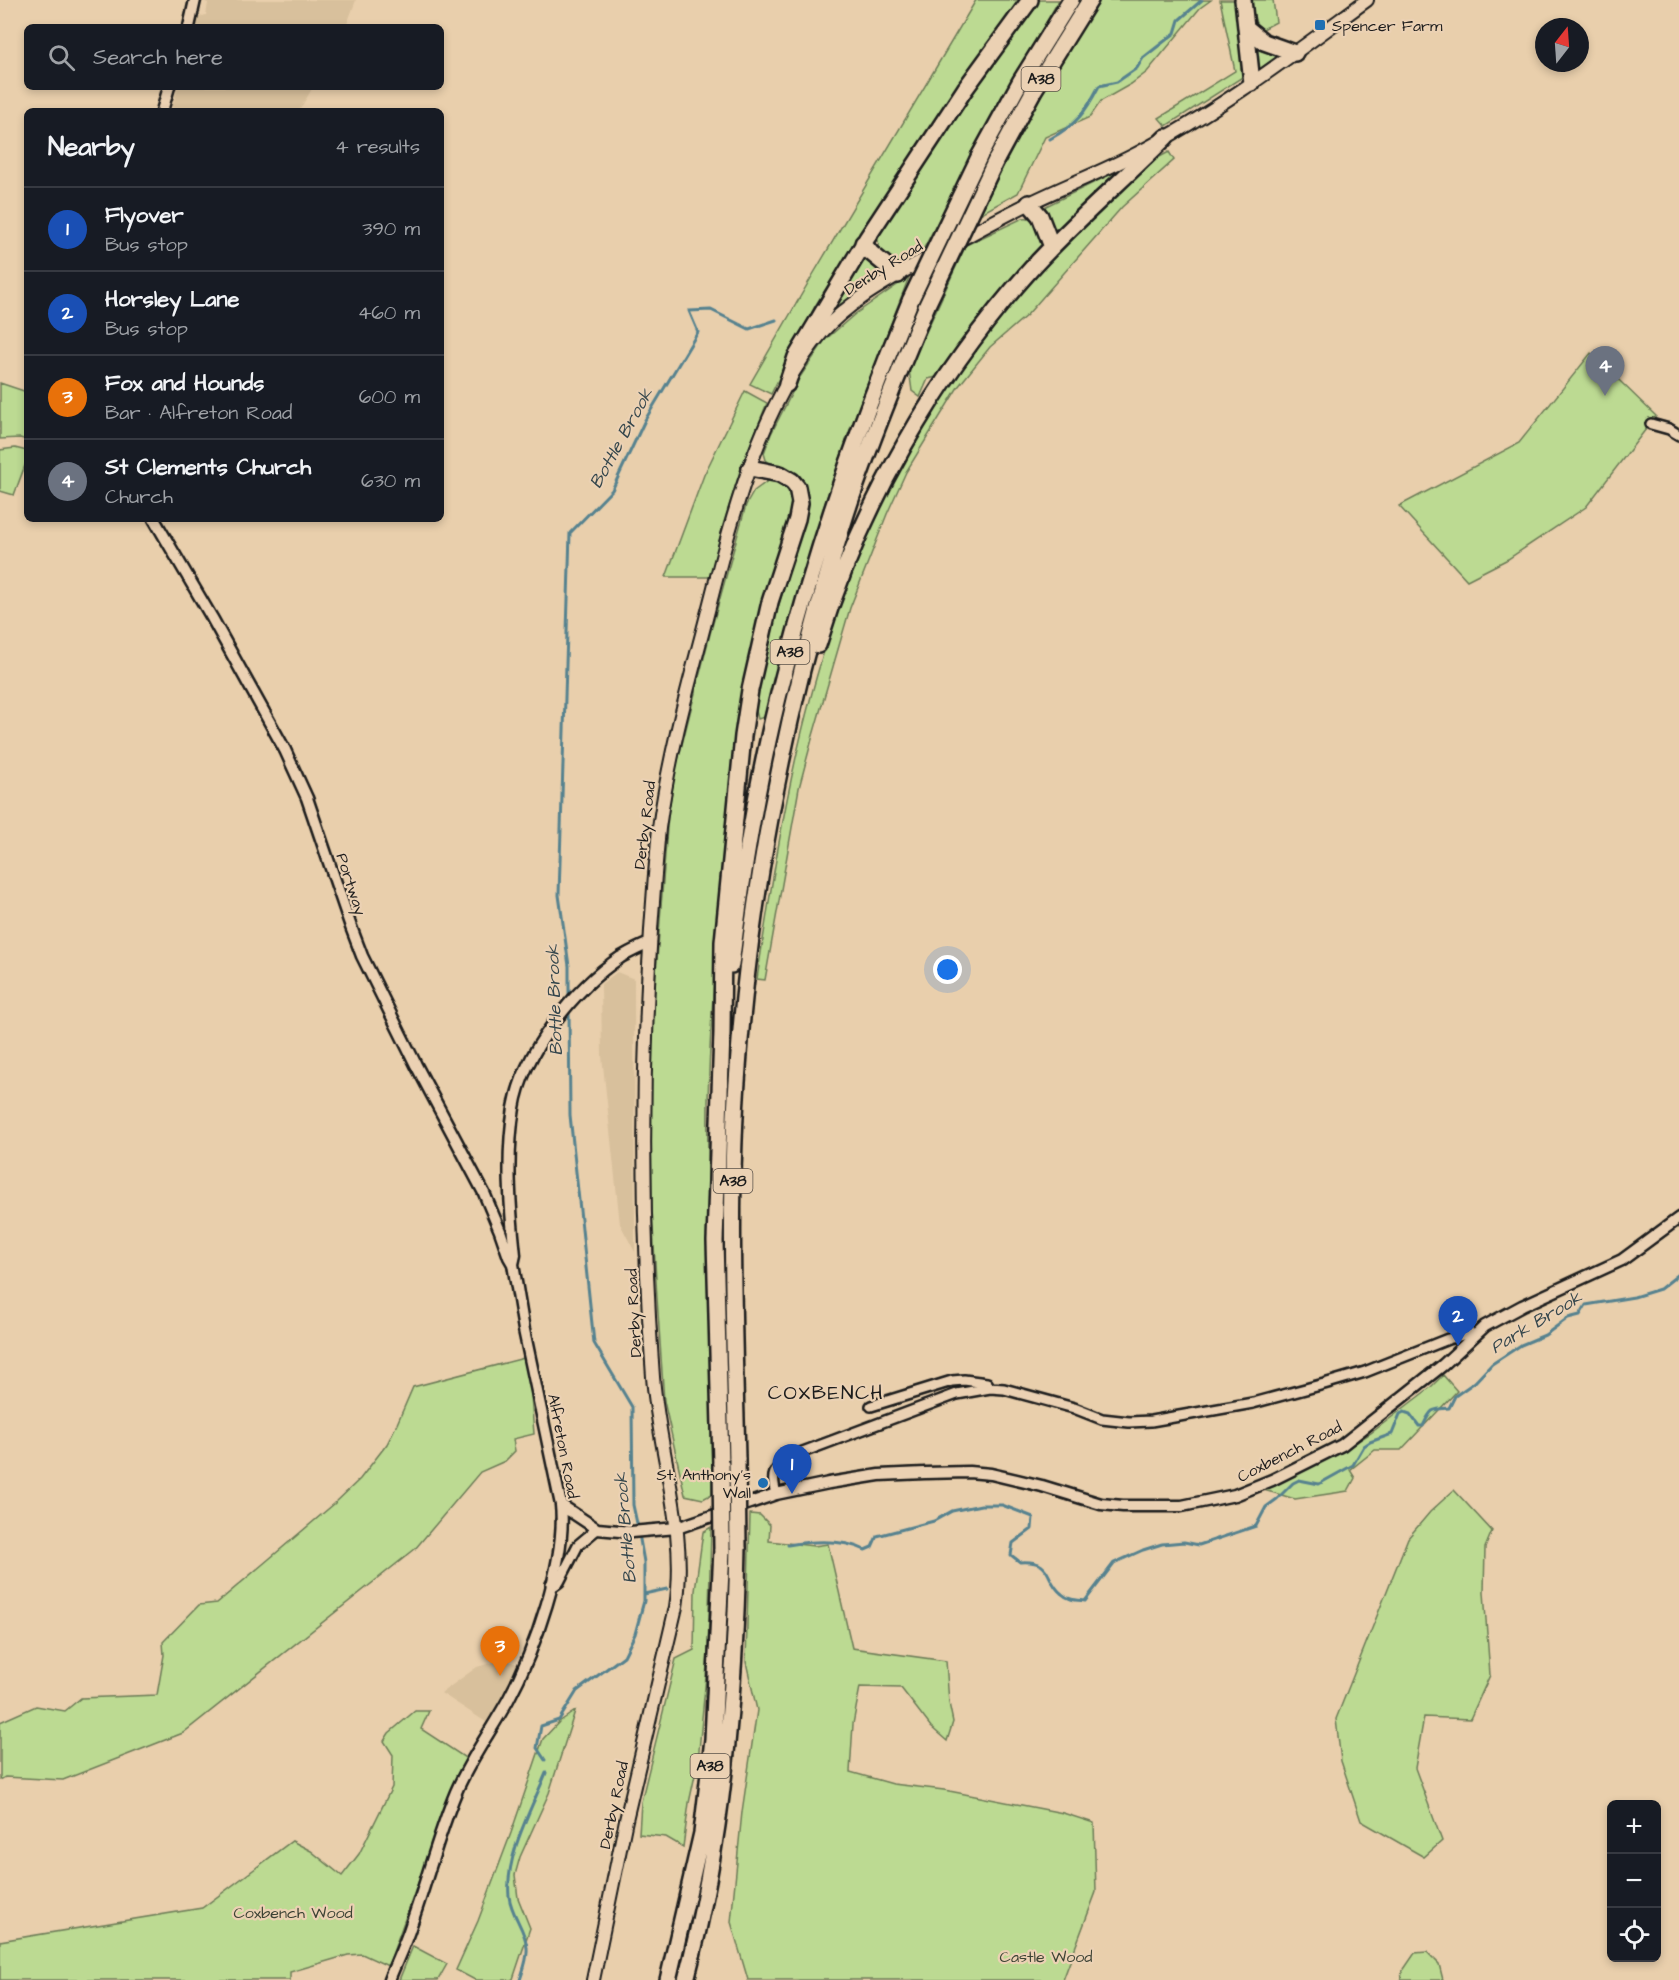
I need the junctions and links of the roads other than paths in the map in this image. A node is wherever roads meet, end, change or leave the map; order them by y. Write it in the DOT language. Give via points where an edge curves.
graph roads {
  1 [pos="195,0"];
  2 [pos="1030,0"];
  3 [pos="1071,0"];
  4 [pos="1090,0"];
  5 [pos="1243,0"];
  6 [pos="1367,0"];
  7 [pos="190,24"];
  8 [pos="1247,28"];
  9 [pos="1295,53"];
  10 [pos="1252,83"];
  11 [pos="169,90"];
  12 [pos="163,108"];
  13 [pos="1166,137"];
  14 [pos="1029,203"];
  15 [pos="863,243"];
  16 [pos="1052,247"];
  17 [pos="898,275"];
  18 [pos="787,384"];
  19 [pos="1651,424"];
  20 [pos="1679,435"];
  21 [pos="750,468"];
  22 [pos="156,522"];
  23 [pos="755,903"];
  24 [pos="650,943"];
  25 [pos="722,1018"];
  26 [pos="1679,1218"];
  27 [pos="513,1264"];
  28 [pos="1475,1335"];
  29 [pos="990,1388"];
  30 [pos="871,1406"];
  31 [pos="776,1494"];
  32 [pos="561,1505"];
  33 [pos="677,1528"];
  34 [pos="597,1529"];
  35 [pos="551,1584"];
  36 [pos="389,1980"];
  37 [pos="593,1980"];
  38 [pos="668,1980"];
  39 [pos="686,1980"];
  1 -- 7 [label="street"];
  2 -- 15 [label="highway" via="965,89"];
  3 -- 25 [label="highway, A38, bridge" via="980,154 911,299 842,480 783,674 749,840"];
  4 -- 23 [label="highway, A38, bridge" via="996,160 889,397 824,586 786,737"];
  5 -- 8 [label="highway"];
  6 -- 9 [label="main road, Derby Road"];
  8 -- 9 [label="highway" via="1264,42"];
  8 -- 10 [label="highway"];
  9 -- 10 [label="main road, Derby Road"];
  10 -- 13 [label="main road, Derby Road"];
  11 -- 12 [label="street"];
  13 -- 14 [label="main road, Derby Road"];
  13 -- 16 [label="highway"];
  14 -- 16 [label="highway" via="1040,216"];
  14 -- 17 [label="main road, Derby Road"];
  15 -- 17 [label="highway"];
  15 -- 18 [label="highway" via="796,357"];
  16 -- 23 [label="highway" via="999,308 946,379 892,468 853,549 812,668"];
  17 -- 18 [label="main road, Derby Road" via="866,294 824,331"];
  18 -- 21 [label="main road, Derby Road"];
  19 -- 20 [label="street"];
  21 -- 24 [label="main road, Derby Road" via="718,571 670,760 659,828"];
  21 -- 25 [label="highway" via="780,474 792,481 800,503 760,640 743,736 723,942"];
  22 -- 27 [label="street, Portway" via="285,750 308,798 362,956 484,1193"];
  23 -- 39 [label="highway, A38, bridge" via="734,1126 732,1236 738,1547 734,1672 710,1865"];
  24 -- 27 [label="street, Alfreton Road" via="618,959 581,993 549,1030 525,1073 514,1106 512,1137"];
  24 -- 33 [label="main road, Derby Road" via="643,1127 648,1287 656,1406"];
  25 -- 38 [label="highway, A38, bridge" via="715,1241 722,1549 713,1739 702,1833"];
  26 -- 28 [label="street, Coxbench Road" via="1622,1260 1522,1306"];
  27 -- 32 [label="street, Alfreton Road"];
  28 -- 29 [label="street" via="1448,1339 1365,1372 1253,1403 1151,1421 1102,1419 1028,1395"];
  28 -- 31 [label="street, Coxbench Road" via="1342,1444 1246,1491 1204,1502 1157,1507 1101,1504 1011,1478 969,1472 879,1475"];
  29 -- 30 [label="street" via="987,1383 952,1381"];
  29 -- 31 [label="street" via="957,1394 792,1456 774,1472"];
  31 -- 33 [label="street, Coxbench Road"];
  32 -- 34 [label="street"];
  32 -- 35 [label="street, Alfreton Road" via="560,1545"];
  33 -- 34 [label="street, Coxbench Road" via="631,1532"];
  33 -- 37 [label="main road, Derby Road" via="680,1571 676,1607"];
  34 -- 35 [label="street" via="579,1545 559,1582"];
  35 -- 36 [label="street, Alfreton Road" via="531,1650 446,1816 411,1926"];
}
